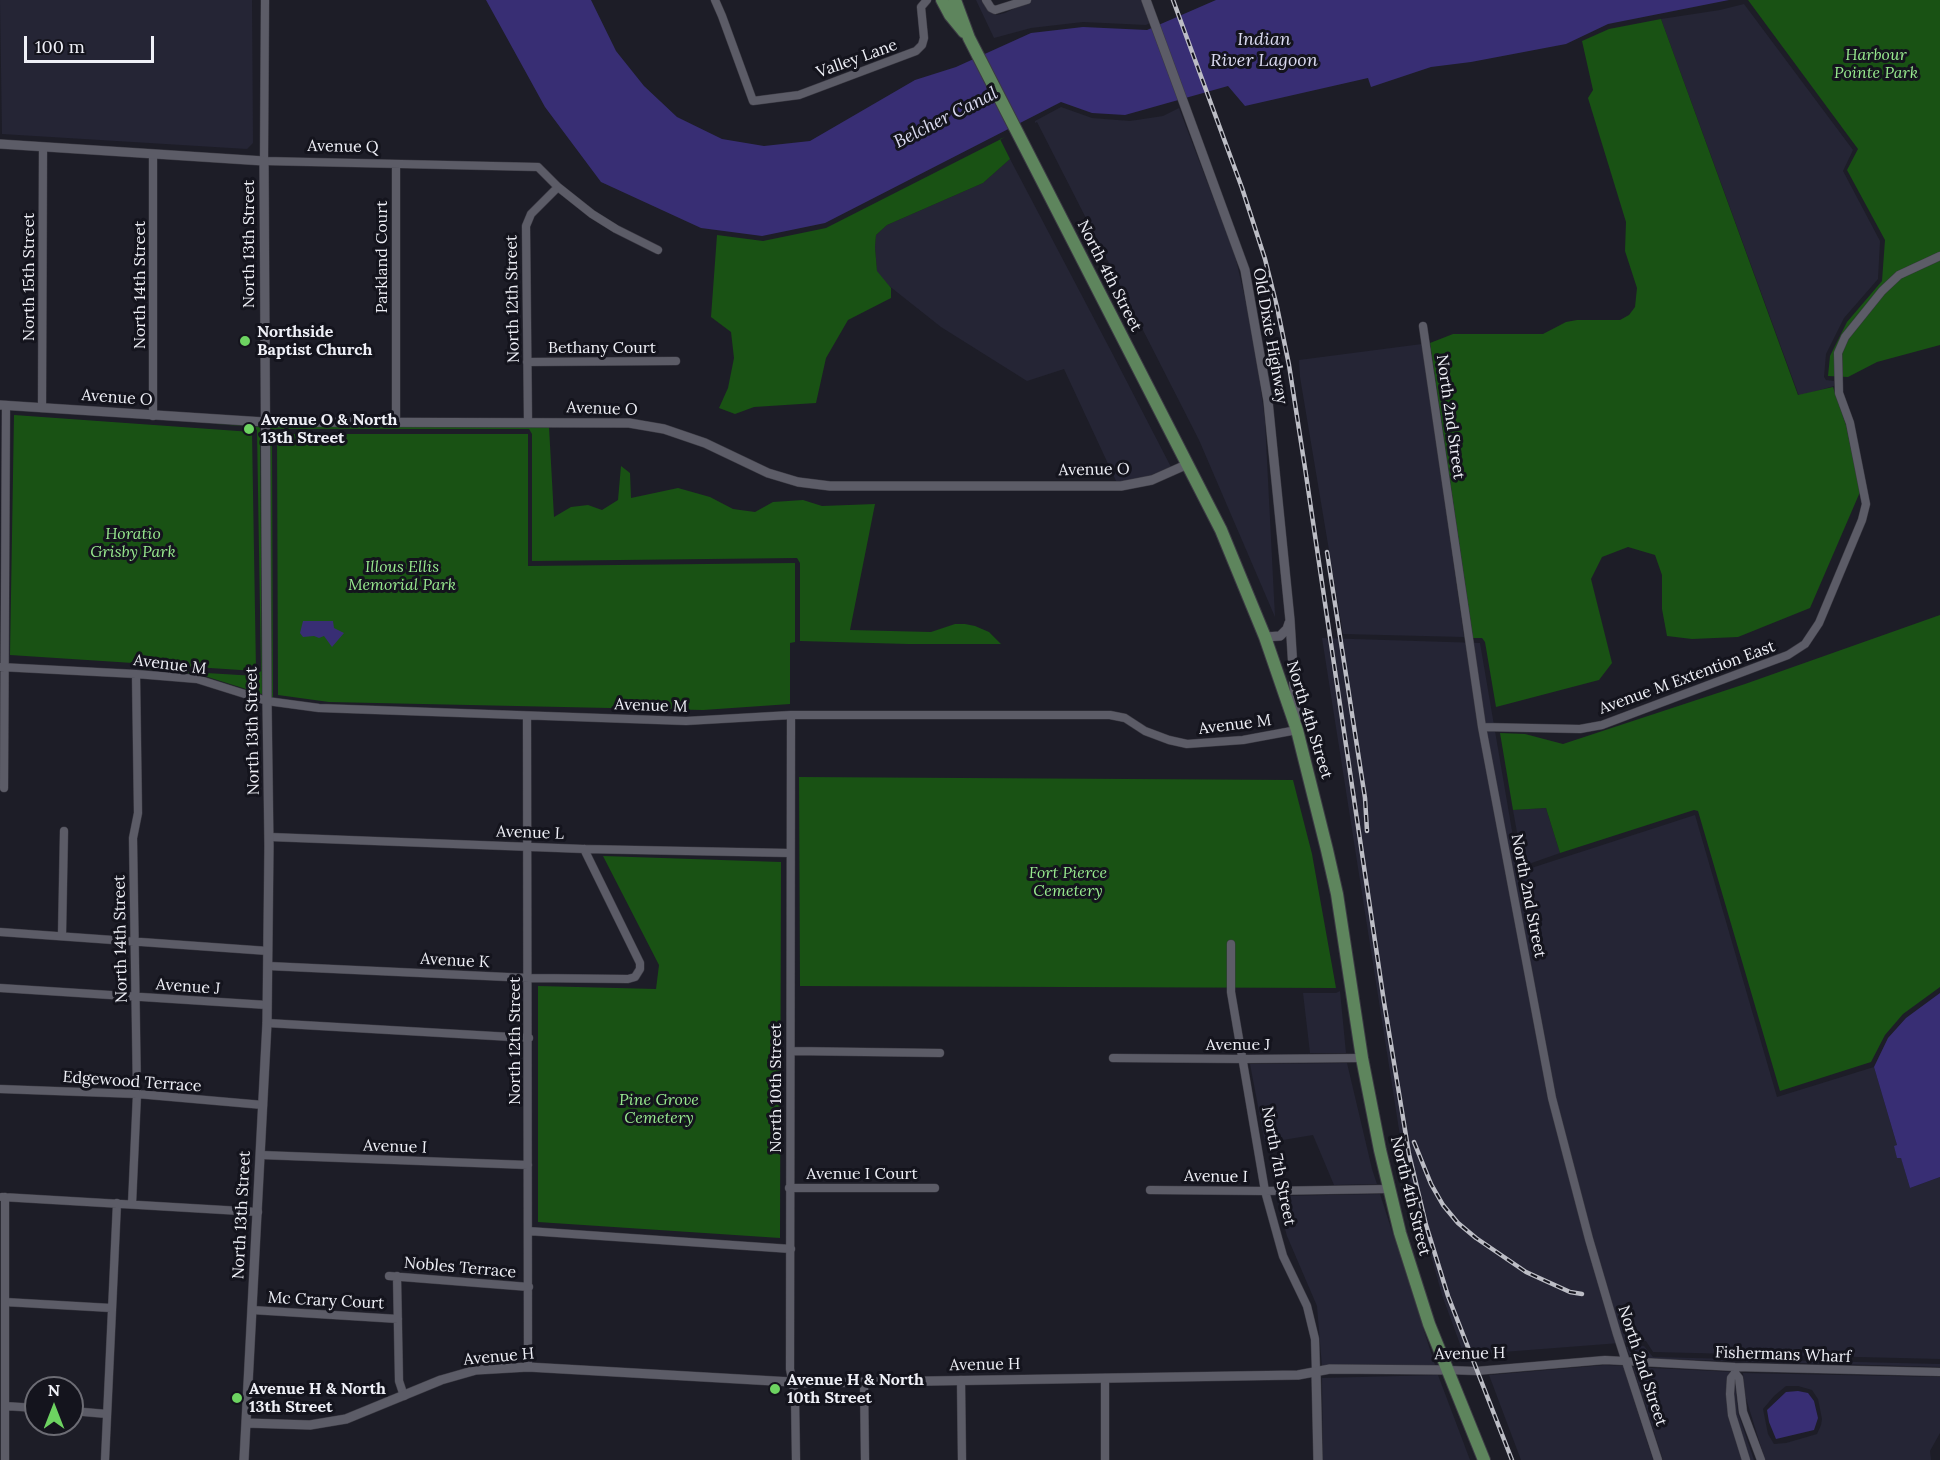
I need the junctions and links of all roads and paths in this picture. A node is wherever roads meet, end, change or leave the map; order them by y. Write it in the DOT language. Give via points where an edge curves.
graph roads {
  1 [pos="265,0"];
  2 [pos="715,0"];
  3 [pos="927,0"];
  4 [pos="942,0"];
  5 [pos="955,0"];
  6 [pos="986,0"];
  7 [pos="1027,0"];
  8 [pos="1146,0"];
  9 [pos="969,38"];
  10 [pos="0,144"];
  11 [pos="43,147"];
  12 [pos="153,155"];
  13 [pos="264,161"];
  14 [pos="396,164"];
  15 [pos="558,187"];
  16 [pos="658,250"];
  17 [pos="1940,256"];
  18 [pos="1423,326"];
  19 [pos="676,361"];
  20 [pos="528,362"];
  21 [pos="3,405"];
  22 [pos="42,408"];
  23 [pos="153,416"];
  24 [pos="264,422"];
  25 [pos="528,422"];
  26 [pos="396,423"];
  27 [pos="1188,464"];
  28 [pos="1290,620"];
  29 [pos="1265,637"];
  30 [pos="2,667"];
  31 [pos="136,674"];
  32 [pos="267,701"];
  33 [pos="790,715"];
  34 [pos="528,716"];
  35 [pos="1482,727"];
  36 [pos="1297,730"];
  37 [pos="4,788"];
  38 [pos="64,831"];
  39 [pos="270,837"];
  40 [pos="527,846"];
  41 [pos="584,849"];
  42 [pos="789,853"];
  43 [pos="0,932"];
  44 [pos="62,935"];
  45 [pos="133,940"];
  46 [pos="1231,944"];
  47 [pos="268,951"];
  48 [pos="268,966"];
  49 [pos="529,978"];
  50 [pos="0,988"];
  51 [pos="136,997"];
  52 [pos="267,1005"];
  53 [pos="267,1023"];
  54 [pos="529,1038"];
  55 [pos="791,1051"];
  56 [pos="940,1053"];
  57 [pos="1113,1058"];
  58 [pos="1362,1058"];
  59 [pos="1244,1059"];
  60 [pos="0,1089"];
  61 [pos="137,1094"];
  62 [pos="263,1106"];
  63 [pos="261,1155"];
  64 [pos="528,1165"];
  65 [pos="789,1188"];
  66 [pos="936,1188"];
  67 [pos="1388,1189"];
  68 [pos="1150,1190"];
  69 [pos="1265,1191"];
  70 [pos="2,1197"];
  71 [pos="117,1203"];
  72 [pos="132,1204"];
  73 [pos="258,1212"];
  74 [pos="528,1231"];
  75 [pos="791,1249"];
  76 [pos="529,1287"];
  77 [pos="5,1302"];
  78 [pos="111,1308"];
  79 [pos="252,1310"];
  80 [pos="398,1319"];
  81 [pos="3,1326"];
  82 [pos="1626,1361"];
  83 [pos="528,1367"];
  84 [pos="1448,1370"];
  85 [pos="1735,1370"];
  86 [pos="1316,1372"];
  87 [pos="1940,1372"];
  88 [pos="1105,1378"];
  89 [pos="961,1380"];
  90 [pos="864,1382"];
  91 [pos="793,1383"];
  92 [pos="404,1396"];
  93 [pos="5,1406"];
  94 [pos="24,1407"];
  95 [pos="84,1412"];
  96 [pos="107,1414"];
  97 [pos="246,1423"];
  98 [pos="3,1459"];
  99 [pos="105,1460"];
  100 [pos="244,1460"];
  101 [pos="795,1460"];
  102 [pos="865,1460"];
  103 [pos="962,1460"];
  104 [pos="1105,1460"];
  105 [pos="1318,1460"];
  106 [pos="1484,1460"];
  107 [pos="1658,1460"];
  108 [pos="1746,1460"];
  109 [pos="1761,1460"];
  1 -- 13 [label="street, North 13th Street"];
  2 -- 3 [label="street, Valley Lane" via="753,101 799,95 916,51 924,38 921,7"];
  4 -- 9 [label="main road"];
  5 -- 9 [label="main road"];
  6 -- 7 [label="street" via="995,10"];
  8 -- 28 [label="street, Old Dixie Highway" via="1245,270 1268,401"];
  9 -- 27 [label="main road, North 4th Street"];
  10 -- 11 [label="street, Avenue Q"];
  11 -- 12 [label="street, Avenue Q"];
  11 -- 22 [label="street, North 15th Street"];
  12 -- 13 [label="street, Avenue Q"];
  12 -- 23 [label="street, North 14th Street"];
  13 -- 14 [label="street, Avenue Q"];
  13 -- 24 [label="street, North 13th Street"];
  14 -- 15 [label="street, Avenue Q" via="538,166"];
  14 -- 26 [label="street, Parkland Court"];
  15 -- 16 [label="street, Avenue Q" via="592,214"];
  15 -- 20 [label="street, North 12th Street" via="531,214 526,226"];
  17 -- 35 [label="street, Avenue M Extention East" via="1899,275 1882,291 1845,337 1838,353 1839,393 1850,423 1866,504 1819,623 1805,644 1788,655 1602,725 1580,729"];
  18 -- 35 [label="street, North 2nd Street"];
  19 -- 20 [label="street, Bethany Court"];
  20 -- 25 [label="street, North 12th Street"];
  21 -- 22 [label="street, Avenue O"];
  21 -- 30 [label="street"];
  22 -- 23 [label="street, Avenue O"];
  23 -- 24 [label="street, Avenue O"];
  24 -- 26 [label="street, Avenue O"];
  24 -- 32 [label="street, North 13th Street"];
  25 -- 26 [label="street, Avenue O"];
  25 -- 27 [label="street, Avenue O" via="629,423 664,429 705,443 768,473 830,486 1121,486 1152,480"];
  27 -- 29 [label="main road, North 4th Street" via="1221,530"];
  28 -- 29 [label="street" via="1285,633"];
  28 -- 36 [label="street, Old Dixie Highway"];
  29 -- 36 [label="main road, North 4th Street"];
  30 -- 31 [label="street, Avenue M"];
  30 -- 37 [label="street"];
  31 -- 32 [label="street, Avenue M" via="197,679"];
  31 -- 45 [label="street, North 14th Street" via="138,813 133,831"];
  32 -- 34 [label="street, Avenue M" via="319,708"];
  32 -- 39 [label="street, North 13th Street"];
  33 -- 34 [label="street, Avenue M" via="690,721"];
  33 -- 36 [label="street, Avenue M" via="1110,715 1186,744 1243,740"];
  33 -- 42 [label="street, North 10th Street"];
  34 -- 40 [label="street, North 12th Street"];
  35 -- 82 [label="street, North 2nd Street" via="1552,1098"];
  36 -- 58 [label="main road, North 4th Street" via="1337,894"];
  38 -- 44 [label="street"];
  39 -- 40 [label="street, Avenue L"];
  39 -- 47 [label="street, North 13th Street"];
  40 -- 41 [label="street, Avenue L"];
  40 -- 49 [label="street, North 12th Street"];
  41 -- 42 [label="street, Avenue L"];
  41 -- 49 [label="street, Avenue K" via="639,963 638,973 628,979"];
  42 -- 55 [label="street, North 10th Street"];
  43 -- 44 [label="street"];
  44 -- 45 [label="street"];
  45 -- 47 [label="street"];
  45 -- 51 [label="street, North 14th Street"];
  46 -- 59 [label="street, North 7th Street" via="1232,992"];
  47 -- 48 [label="street, North 13th Street"];
  48 -- 49 [label="street, Avenue K"];
  48 -- 52 [label="street, North 13th Street"];
  49 -- 54 [label="street, North 12th Street"];
  50 -- 51 [label="street, Avenue J"];
  51 -- 52 [label="street, Avenue J"];
  51 -- 61 [label="street, North 14th Street"];
  52 -- 53 [label="street, North 13th Street"];
  53 -- 54 [label="street"];
  53 -- 62 [label="street, North 13th Street"];
  54 -- 64 [label="street, North 12th Street"];
  55 -- 56 [label="street"];
  55 -- 65 [label="street, North 10th Street"];
  57 -- 59 [label="street, Avenue J"];
  58 -- 59 [label="street, Avenue J"];
  58 -- 67 [label="main road, North 4th Street"];
  59 -- 69 [label="street, North 7th Street"];
  60 -- 61 [label="street, Edgewood Terrace"];
  61 -- 62 [label="street, Edgewood Terrace"];
  61 -- 72 [label="street, North 14th Street"];
  62 -- 63 [label="street, North 13th Street"];
  63 -- 64 [label="street, Avenue I"];
  63 -- 73 [label="street, North 13th Street"];
  64 -- 74 [label="street, North 12th Street"];
  65 -- 66 [label="street, Avenue I Court"];
  65 -- 75 [label="street, North 10th Street"];
  67 -- 69 [label="street, Avenue I"];
  67 -- 84 [label="main road, North 4th Street" via="1420,1296"];
  68 -- 69 [label="street, Avenue I"];
  69 -- 86 [label="street, North 7th Street" via="1283,1256 1307,1306 1315,1339"];
  70 -- 71 [label="street"];
  70 -- 77 [label="street"];
  71 -- 72 [label="street"];
  71 -- 78 [label="street"];
  72 -- 73 [label="street"];
  73 -- 79 [label="street, North 13th Street"];
  74 -- 75 [label="street"];
  74 -- 76 [label="street, North 12th Street"];
  75 -- 91 [label="street, North 10th Street"];
  76 -- 80 [label="street, Nobles Terrace" via="393,1276"];
  76 -- 83 [label="street, North 12th Street"];
  77 -- 78 [label="street"];
  77 -- 81 [label="street"];
  78 -- 96 [label="street"];
  79 -- 80 [label="street, Mc Crary Court"];
  79 -- 97 [label="street, North 13th Street"];
  80 -- 92 [label="street" via="399,1381"];
  81 -- 93 [label="street"];
  82 -- 84 [label="street, Avenue H"];
  82 -- 85 [label="street, Fishermans Wharf"];
  82 -- 107 [label="street, North 2nd Street"];
  83 -- 91 [label="street, Avenue H"];
  83 -- 92 [label="street, Avenue H" via="476,1370"];
  84 -- 86 [label="street, Avenue H"];
  84 -- 106 [label="main road, North 4th Street"];
  85 -- 87 [label="street, Fishermans Wharf"];
  85 -- 108 [label="street" via="1731,1378 1732,1415"];
  85 -- 109 [label="street" via="1743,1412"];
  86 -- 88 [label="street, Avenue H"];
  86 -- 105 [label="street, North 7th Street"];
  88 -- 89 [label="street, Avenue H"];
  88 -- 104 [label="street"];
  89 -- 90 [label="street, Avenue H"];
  89 -- 103 [label="street"];
  90 -- 91 [label="street, Avenue H"];
  90 -- 102 [label="street"];
  91 -- 101 [label="street, North 10th Street"];
  92 -- 97 [label="street, Avenue H" via="346,1419 310,1425"];
  93 -- 94 [label="street"];
  93 -- 98 [label="street"];
  95 -- 96 [label="street"];
  96 -- 99 [label="street"];
  97 -- 100 [label="street, North 13th Street"];
}
